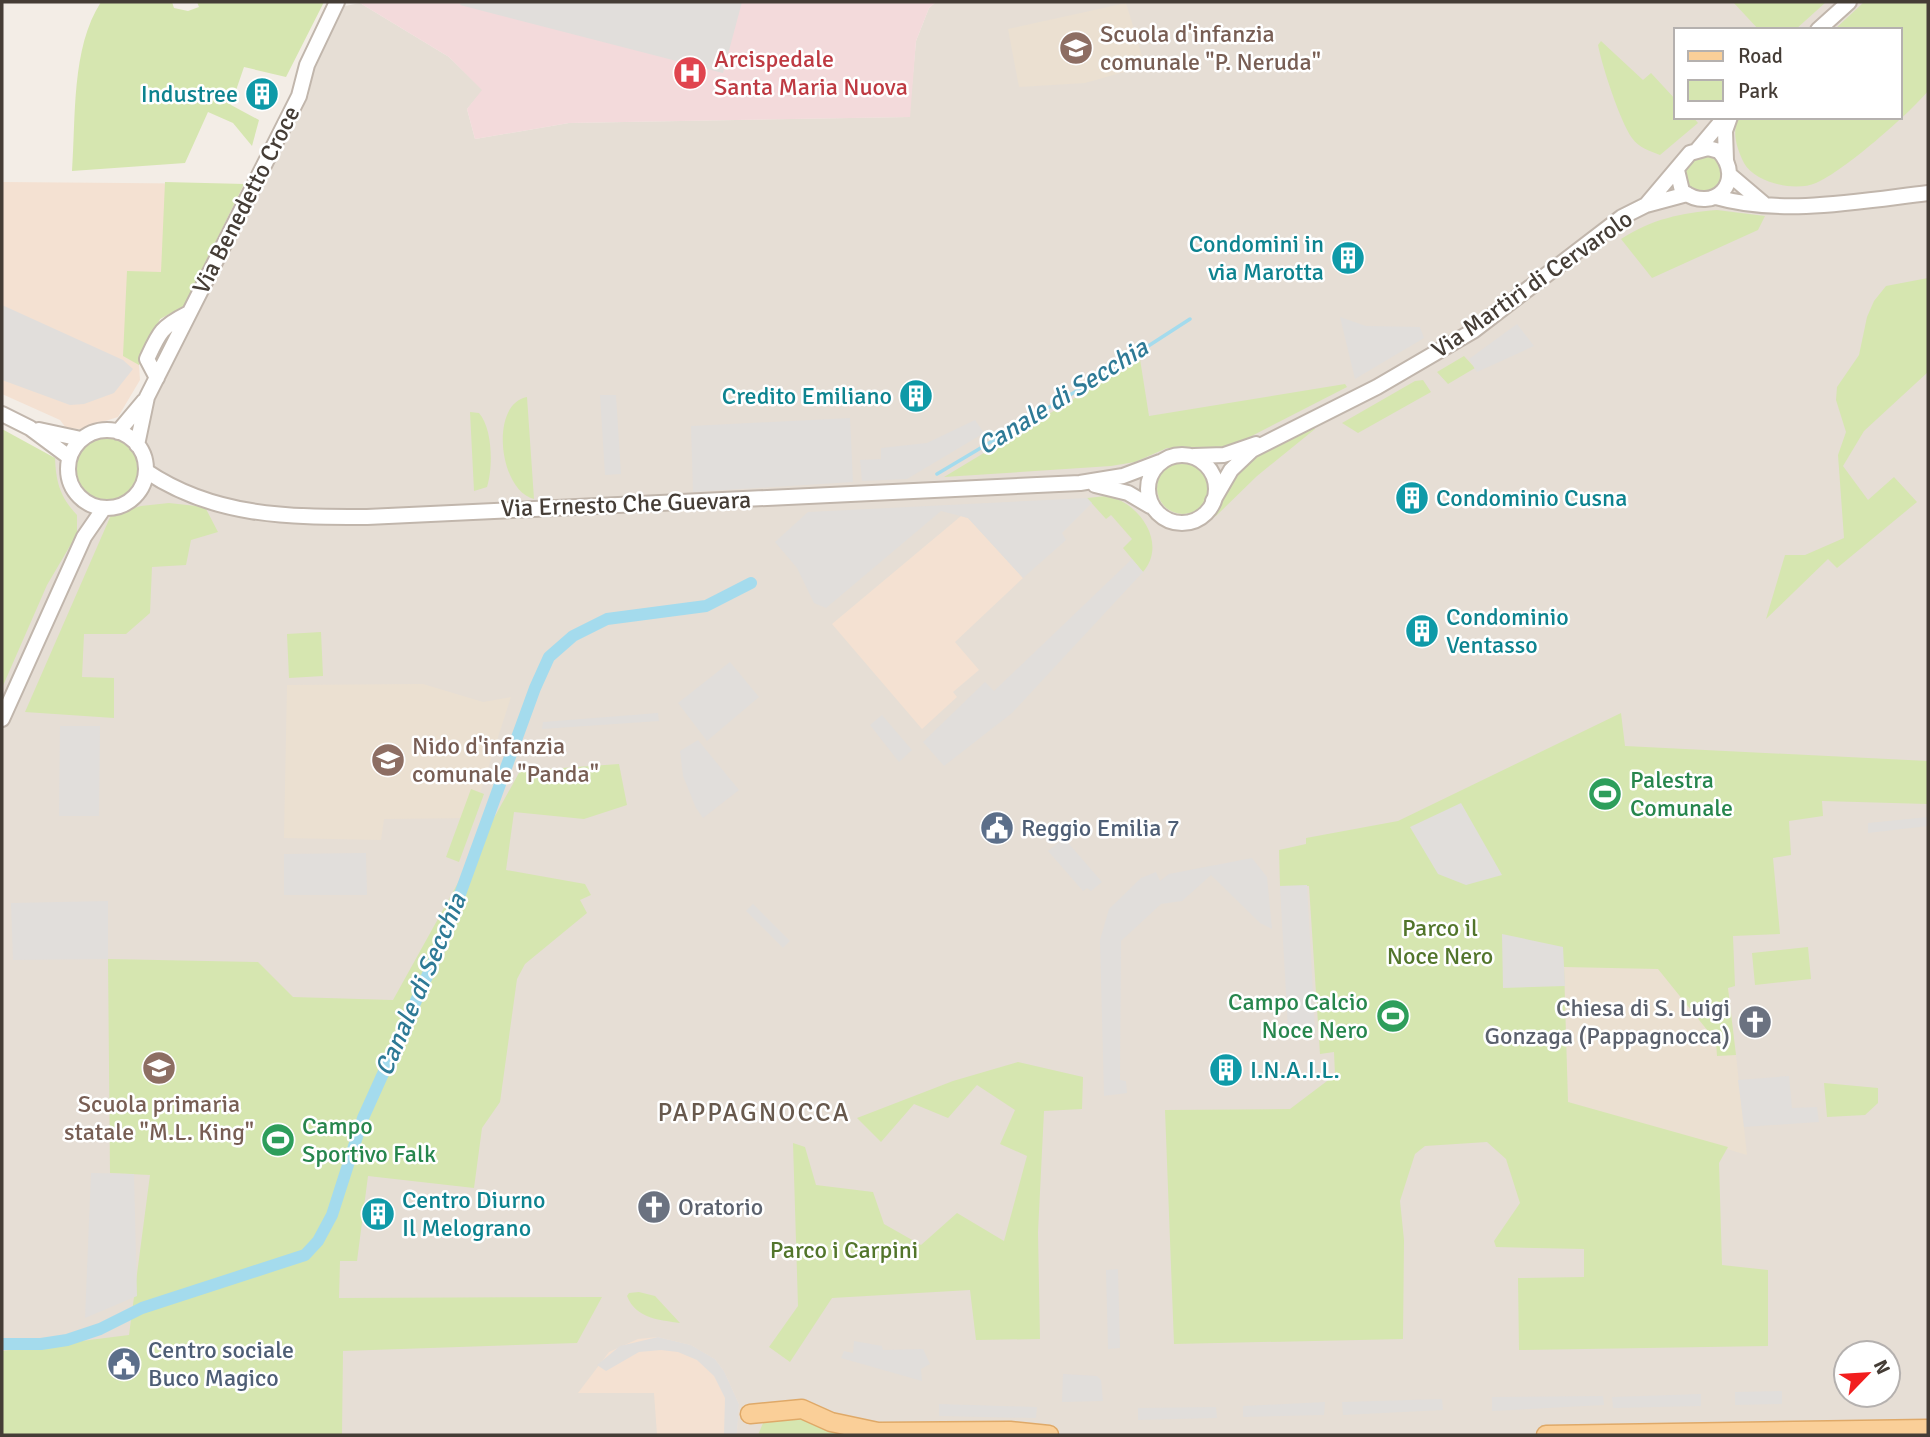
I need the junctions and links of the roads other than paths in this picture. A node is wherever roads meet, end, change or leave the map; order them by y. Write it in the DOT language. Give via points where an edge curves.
graph roads {
  1 [pos="337,2"];
  2 [pos="1849,2"];
  3 [pos="1820,28"];
  4 [pos="1725,119"];
  5 [pos="1727,119"];
  6 [pos="1698,149"];
  7 [pos="1726,160"];
  8 [pos="1677,170"];
  9 [pos="1730,175"];
  10 [pos="1687,194"];
  11 [pos="1928,194"];
  12 [pos="1716,197"];
  13 [pos="1764,204"];
  14 [pos="1646,205"];
  15 [pos="147,397"];
  16 [pos="2,414"];
  17 [pos="30,428"];
  18 [pos="118,432"];
  19 [pos="81,439"];
  20 [pos="1270,440"];
  21 [pos="137,445"];
  22 [pos="1190,455"];
  23 [pos="69,457"];
  24 [pos="1160,462"];
  25 [pos="146,471"];
  26 [pos="1080,483"];
  27 [pos="141,488"];
  28 [pos="175,491"];
  29 [pos="1213,501"];
  30 [pos="86,502"];
  31 [pos="1150,506"];
  32 [pos="104,508"];
  33 [pos="85,537"];
  34 [pos="2,719"];
  35 [pos="750,1414"];
  36 [pos="1928,1429"];
  37 [pos="1049,1435"];
  38 [pos="1546,1435"];
  1 -- 15 [label="street, Via Benedetto Croce" via="307,65 299,96"];
  2 -- 3 [label="street"];
  4 -- 6 [label="street, Via Martiri di Cervarolo"];
  5 -- 7 [label="street, Via Martiri di Cervarolo"];
  6 -- 7 [label="street" via="1718,151"];
  6 -- 8 [label="street, Via Martiri di Cervarolo" via="1684,158"];
  7 -- 9 [label="street, Via Martiri di Cervarolo"];
  8 -- 10 [label="street" via="1678,183"];
  8 -- 14 [label="street, Via Martiri di Cervarolo"];
  9 -- 12 [label="street"];
  9 -- 13 [label="street"];
  10 -- 12 [label="street, Via Martiri di Cervarolo" via="1704,200"];
  10 -- 14 [label="street, Via Martiri di Cervarolo"];
  11 -- 13 [label="street, Via Martiri di Cervarolo"];
  12 -- 13 [label="street, Via Martiri di Cervarolo"];
  14 -- 20 [label="street, Via Martiri di Cervarolo" via="1592,239 1473,331 1377,387"];
  15 -- 18 [label="street, Via Benedetto Croce"];
  15 -- 21 [label="street, Via Benedetto Croce"];
  16 -- 17 [label="street"];
  17 -- 19 [label="street"];
  17 -- 23 [label="street"];
  18 -- 19 [label="street" via="99,431"];
  18 -- 21 [label="street"];
  19 -- 23 [label="street"];
  20 -- 22 [label="street, Via Martiri di Cervarolo" via="1224,455"];
  20 -- 29 [label="street, Via Martiri di Cervarolo" via="1231,470"];
  21 -- 25 [label="street"];
  22 -- 24 [label="street, Via Martiri di Cervarolo" via="1174,455"];
  22 -- 29 [label="street" via="1210,470 1215,482"];
  23 -- 30 [label="street" via="69,480"];
  24 -- 26 [label="street, Via Ernesto Che Guevara" via="1123,476"];
  24 -- 31 [label="street" via="1149,481"];
  25 -- 27 [label="street"];
  25 -- 28 [label="street, Via Ernesto Che Guevara"];
  26 -- 28 [label="street, Via Ernesto Che Guevara" via="368,517 291,517 231,508"];
  26 -- 31 [label="street, Via Ernesto Che Guevara" via="1116,488"];
  27 -- 28 [label="street, Via Ernesto Che Guevara"];
  27 -- 32 [label="street" via="129,501"];
  29 -- 31 [label="street, Via Martiri di Cervarolo" via="1197,521 1183,525 1165,520"];
  30 -- 32 [label="street"];
  30 -- 33 [label="street"];
  32 -- 33 [label="street"];
  33 -- 34 [label="street"];
  35 -- 37 [label="main road" via="802,1409 831,1422 878,1432"];
  36 -- 38 [label="main road"];
}
